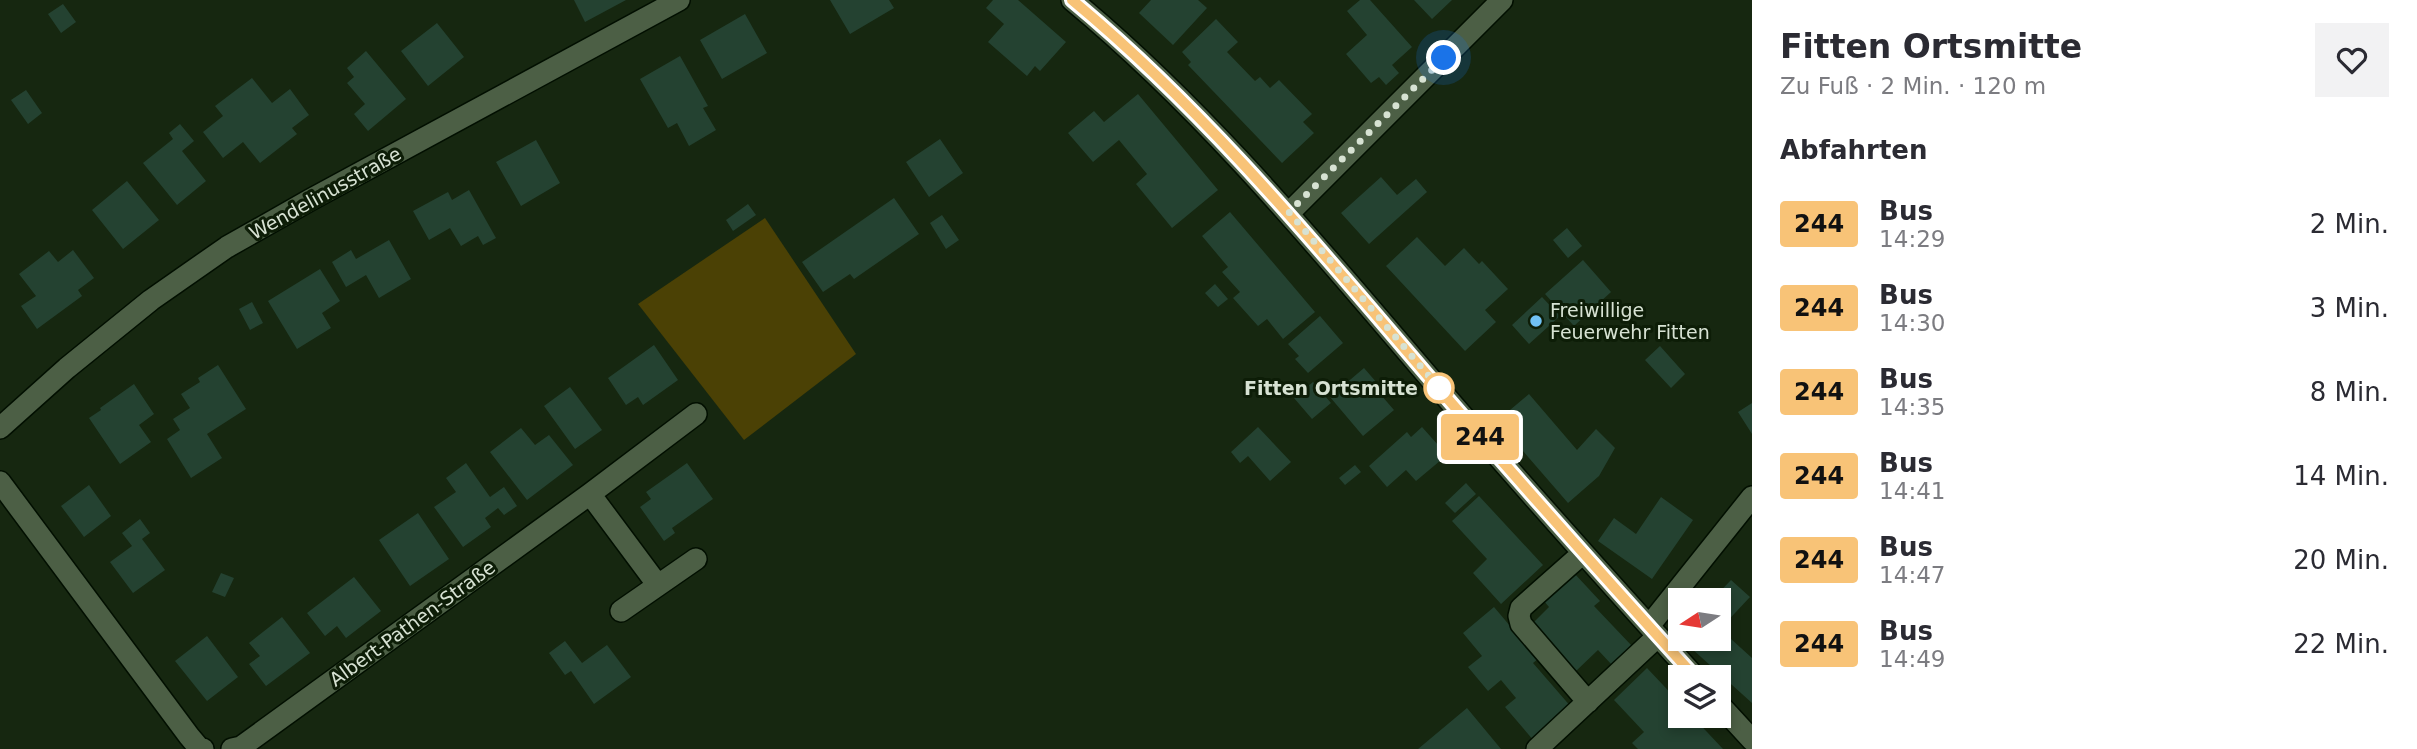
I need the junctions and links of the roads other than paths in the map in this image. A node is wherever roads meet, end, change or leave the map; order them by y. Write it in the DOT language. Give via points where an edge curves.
graph roads {
  1 [pos="679,0"];
  2 [pos="1072,0"];
  3 [pos="1502,0"];
  4 [pos="1289,212"];
  5 [pos="696,414"];
  6 [pos="0,428"];
  7 [pos="0,482"];
  8 [pos="590,494"];
  9 [pos="1752,497"];
  10 [pos="1583,553"];
  11 [pos="696,559"];
  12 [pos="657,584"];
  13 [pos="621,611"];
  14 [pos="1653,631"];
  15 [pos="1684,665"];
  16 [pos="1588,702"];
  17 [pos="1731,717"];
  18 [pos="1752,740"];
  19 [pos="203,749"];
  20 [pos="232,749"];
  21 [pos="1537,749"];
  1 -- 6 [label="street, Wendelinusstraße" via="227,247 151,300"];
  2 -- 4 [label="street" via="1199,117"];
  3 -- 4 [label="street"];
  4 -- 10 [label="street"];
  5 -- 8 [label="street, Albert-Pathen-Straße"];
  7 -- 19 [label="street"];
  8 -- 12 [label="street"];
  8 -- 20 [label="street, Albert-Pathen-Straße" via="241,747"];
  9 -- 14 [label="street"];
  10 -- 14 [label="street"];
  10 -- 16 [label="street" via="1521,608 1519,616"];
  11 -- 12 [label="street"];
  12 -- 13 [label="street"];
  14 -- 15 [label="street"];
  14 -- 16 [label="street"];
  16 -- 21 [label="street"];
  17 -- 18 [label="street"];
}
